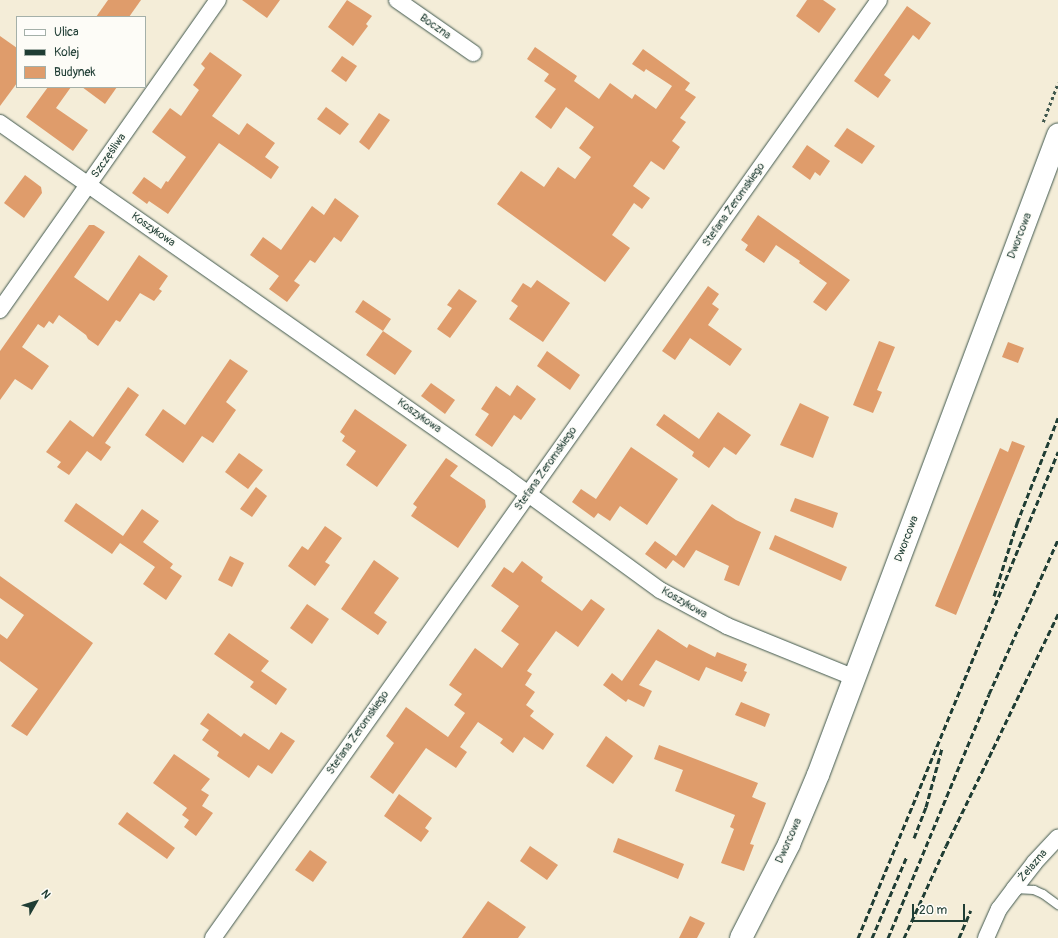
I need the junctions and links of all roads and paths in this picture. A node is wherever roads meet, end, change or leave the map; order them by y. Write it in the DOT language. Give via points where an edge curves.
graph roads {
  1 [pos="218,0"];
  2 [pos="397,0"];
  3 [pos="879,0"];
  4 [pos="473,53"];
  5 [pos="0,123"];
  6 [pos="1058,135"];
  7 [pos="89,185"];
  8 [pos="0,310"];
  9 [pos="528,494"];
  10 [pos="855,678"];
  11 [pos="1058,837"];
  12 [pos="1014,889"];
  13 [pos="1058,905"];
  14 [pos="213,938"];
  15 [pos="741,938"];
  16 [pos="986,938"];
  1 -- 7 [label="street, Szczęśliwa"];
  2 -- 4 [label="street, Boczna"];
  3 -- 9 [label="street, Stefana Żeromskiego"];
  5 -- 7 [label="street, Koszykowa"];
  6 -- 10 [label="street, Dworcowa"];
  7 -- 8 [label="street, Szczęśliwa"];
  7 -- 9 [label="street, Koszykowa"];
  9 -- 10 [label="street, Koszykowa" via="660,590 726,626"];
  9 -- 14 [label="street, Stefana Żeromskiego"];
  10 -- 15 [label="street, Dworcowa" via="789,844"];
  11 -- 12 [label="street, Żelazna"];
  12 -- 13 [label="lane" via="1034,890"];
  12 -- 16 [label="street, Żelazna" via="999,909"];
}
